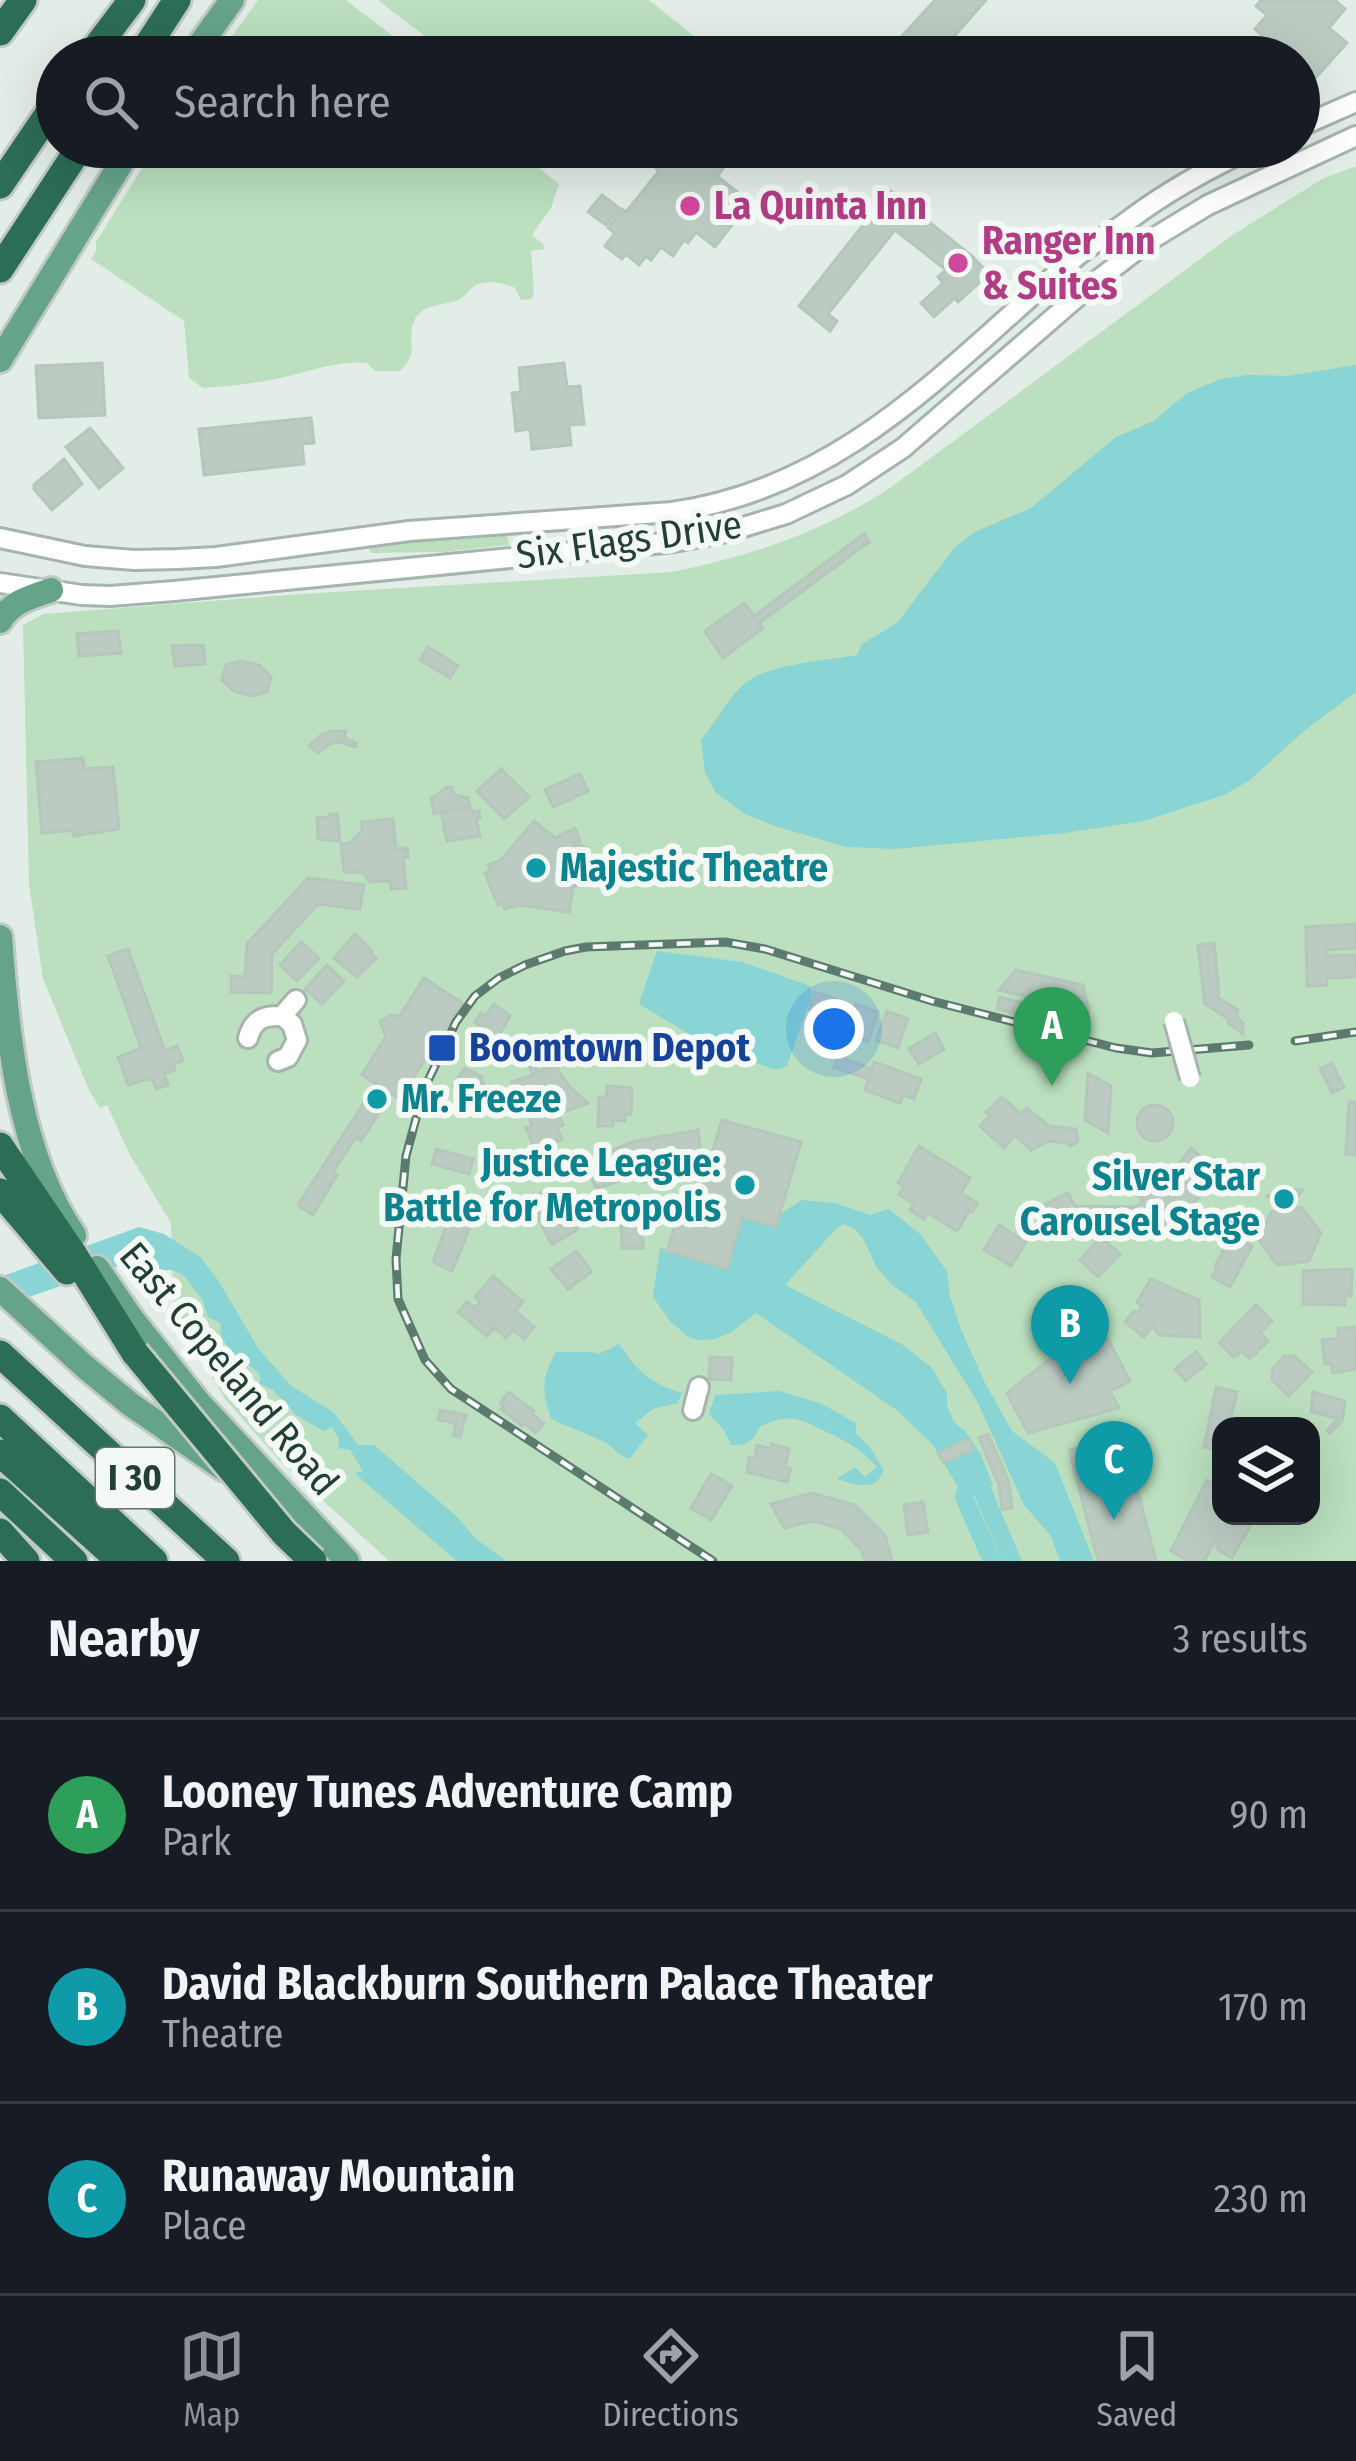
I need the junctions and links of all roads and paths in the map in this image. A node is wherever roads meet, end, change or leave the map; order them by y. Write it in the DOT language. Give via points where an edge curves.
graph roads {
  1 [pos="23,0"];
  2 [pos="132,0"];
  3 [pos="177,0"];
  4 [pos="232,0"];
  5 [pos="0,32"];
  6 [pos="105,36"];
  7 [pos="154,36"];
  8 [pos="206,36"];
  9 [pos="1356,102"];
  10 [pos="1320,118"];
  11 [pos="36,132"];
  12 [pos="1356,136"];
  13 [pos="1320,153"];
  14 [pos="66,168"];
  15 [pos="118,168"];
  16 [pos="1213,168"];
  17 [pos="1287,168"];
  18 [pos="0,185"];
  19 [pos="0,269"];
  20 [pos="0,360"];
  21 [pos="822,463"];
  22 [pos="819,499"];
  23 [pos="549,521"];
  24 [pos="0,538"];
  25 [pos="552,552"];
  26 [pos="0,583"];
  27 [pos="51,590"];
  28 [pos="0,621"];
  29 [pos="0,938"];
  30 [pos="296,1000"];
  31 [pos="282,1016"];
  32 [pos="1174,1021"];
  33 [pos="248,1038"];
  34 [pos="278,1061"];
  35 [pos="1190,1078"];
  36 [pos="0,1146"];
  37 [pos="0,1192"];
  38 [pos="0,1289"];
  39 [pos="135,1353"];
  40 [pos="0,1354"];
  41 [pos="699,1387"];
  42 [pos="693,1410"];
  43 [pos="2,1420"];
  44 [pos="0,1453"];
  45 [pos="0,1492"];
  46 [pos="0,1532"];
  47 [pos="331,1557"];
  48 [pos="26,1561"];
  49 [pos="74,1561"];
  50 [pos="120,1561"];
  51 [pos="154,1561"];
  52 [pos="226,1561"];
  1 -- 5 [label="highway"];
  2 -- 6 [label="highway"];
  3 -- 7 [label="highway"];
  4 -- 8 [label="main road"];
  9 -- 10 [label="street"];
  11 -- 18 [label="highway"];
  12 -- 13 [label="street, Six Flags Drive"];
  14 -- 19 [label="highway"];
  15 -- 20 [label="main road"];
  16 -- 21 [label="street, Six Flags Drive" via="1102,237 894,414"];
  17 -- 22 [label="street, Six Flags Drive" via="1148,242 902,448"];
  21 -- 22 [label="street"];
  21 -- 23 [label="street, Six Flags Drive" via="701,508"];
  22 -- 25 [label="street, Six Flags Drive" via="693,540"];
  23 -- 24 [label="street, Six Flags Drive" via="156,560"];
  23 -- 25 [label="street"];
  25 -- 27 [label="street, Six Flags Drive" via="153,593"];
  26 -- 27 [label="street, Six Flags Drive"];
  27 -- 28 [label="main road" via="26,598"];
  29 -- 47 [label="main road, East Copeland Road" via="25,1112 65,1222 132,1319"];
  30 -- 31 [label="street"];
  31 -- 33 [label="street" via="260,1018"];
  31 -- 34 [label="street" via="297,1040"];
  32 -- 35 [label="street, bridge"];
  36 -- 39 [label="highway"];
  37 -- 39 [label="highway"];
  38 -- 47 [label="main road" via="84,1366"];
  39 -- 47 [label="highway, bridge" via="247,1490"];
  40 -- 52 [label="highway, I 30"];
  41 -- 42 [label="street"];
  43 -- 51 [label="highway"];
  44 -- 50 [label="highway"];
  45 -- 49 [label="highway, I 30"];
  46 -- 48 [label="highway"];
}
